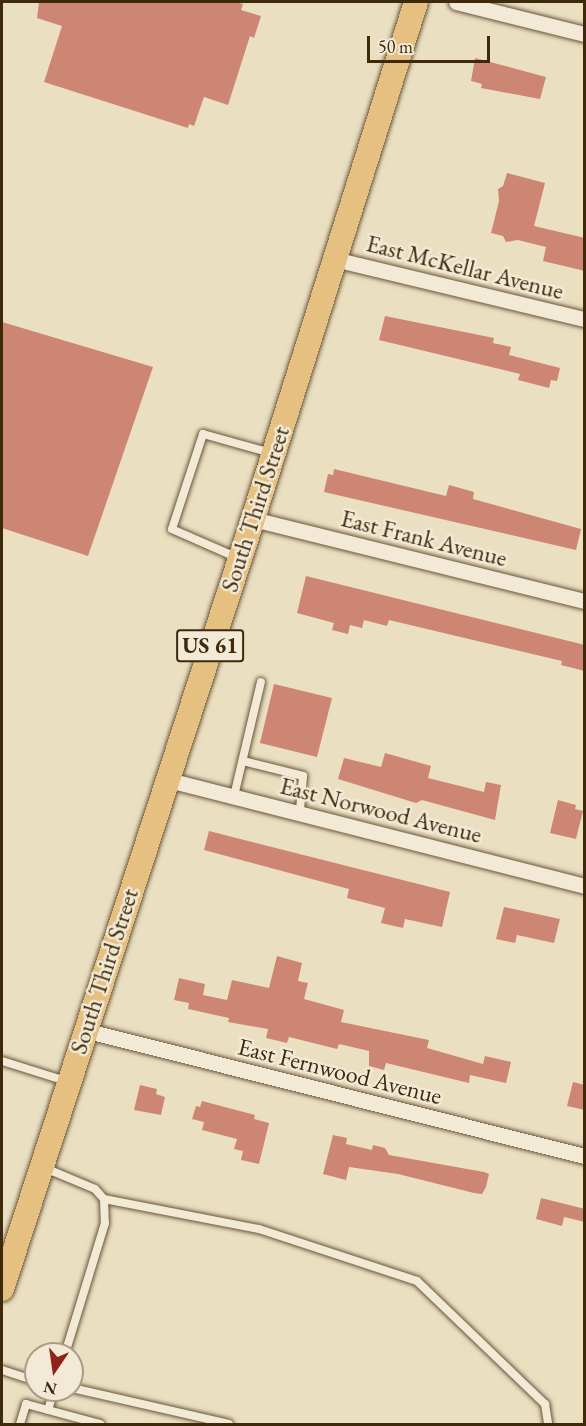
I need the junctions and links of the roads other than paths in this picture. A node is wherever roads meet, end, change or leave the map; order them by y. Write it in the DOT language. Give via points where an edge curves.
graph roads {
  1 [pos="416,2"];
  2 [pos="456,2"];
  3 [pos="585,34"];
  4 [pos="334,259"];
  5 [pos="585,319"];
  6 [pos="274,453"];
  7 [pos="253,519"];
  8 [pos="240,558"];
  9 [pos="585,601"];
  10 [pos="261,682"];
  11 [pos="243,761"];
  12 [pos="165,779"];
  13 [pos="234,796"];
  14 [pos="300,813"];
  15 [pos="585,885"];
  16 [pos="84,1030"];
  17 [pos="2,1061"];
  18 [pos="68,1082"];
  19 [pos="585,1156"];
  20 [pos="41,1166"];
  21 [pos="104,1198"];
  22 [pos="2,1289"];
  23 [pos="69,1342"];
  24 [pos="2,1370"];
  25 [pos="24,1377"];
  26 [pos="84,1391"];
  27 [pos="50,1402"];
  28 [pos="48,1410"];
  29 [pos="20,1425"];
  30 [pos="100,1425"];
  31 [pos="229,1425"];
  32 [pos="548,1425"];
  1 -- 4 [label="main road, South Third Street / US 61"];
  2 -- 3 [label="street"];
  4 -- 5 [label="street, East McKellar Avenue"];
  4 -- 6 [label="main road, South Third Street / US 61"];
  6 -- 7 [label="main road, South Third Street / US 61"];
  6 -- 8 [label="lane" via="203,434 172,529"];
  7 -- 8 [label="main road, South Third Street / US 61"];
  7 -- 9 [label="street, East Frank Avenue"];
  8 -- 12 [label="main road, South Third Street / US 61"];
  10 -- 11 [label="lane"];
  11 -- 13 [label="lane"];
  11 -- 14 [label="lane" via="303,776"];
  12 -- 13 [label="street, East Norwood Avenue"];
  12 -- 16 [label="main road, South Third Street / US 61"];
  13 -- 14 [label="street, East Norwood Avenue"];
  14 -- 15 [label="street, East Norwood Avenue"];
  16 -- 18 [label="main road, South Third Street / US 61"];
  16 -- 19 [label="street, East Fernwood Avenue"];
  17 -- 18 [label="lane"];
  18 -- 20 [label="main road, South Third Street / US 61"];
  20 -- 21 [label="lane" via="95,1188"];
  20 -- 22 [label="main road, South Third Street / US 61"];
  21 -- 23 [label="lane" via="105,1223"];
  21 -- 32 [label="lane" via="260,1229 417,1281 545,1404"];
  24 -- 25 [label="lane"];
  26 -- 31 [label="lane"];
  27 -- 28 [label="lane"];
  28 -- 29 [label="lane" via="26,1404"];
  28 -- 30 [label="lane"];
}
